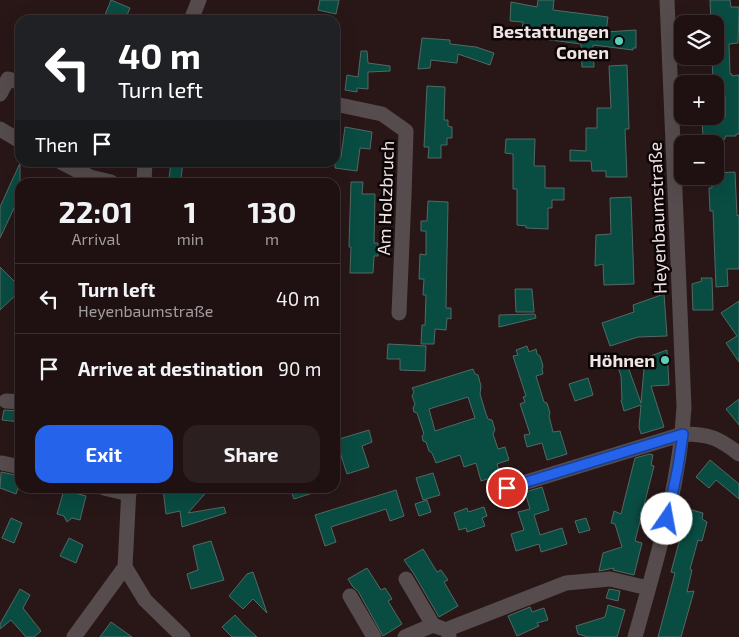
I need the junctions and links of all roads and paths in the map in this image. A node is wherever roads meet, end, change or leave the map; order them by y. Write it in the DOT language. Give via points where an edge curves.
graph roads {
  1 [pos="200,0"];
  2 [pos="667,0"];
  3 [pos="193,15"];
  4 [pos="15,81"];
  5 [pos="0,94"];
  6 [pos="340,105"];
  7 [pos="0,130"];
  8 [pos="15,138"];
  9 [pos="71,167"];
  10 [pos="94,178"];
  11 [pos="399,313"];
  12 [pos="683,434"];
  13 [pos="739,454"];
  14 [pos="2,463"];
  15 [pos="15,466"];
  16 [pos="507,488"];
  17 [pos="129,493"];
  18 [pos="125,567"];
  19 [pos="406,579"];
  20 [pos="648,588"];
  21 [pos="350,596"];
  22 [pos="443,631"];
  23 [pos="74,637"];
  24 [pos="183,637"];
  25 [pos="374,637"];
  26 [pos="406,637"];
  27 [pos="635,637"];
  1 -- 3 [label="street"];
  2 -- 12 [label="street, Heyenbaumstraße"];
  4 -- 5 [label="street" via="8,79"];
  6 -- 11 [label="street, Am Holzbruch" via="382,114 406,130"];
  7 -- 8 [label="street"];
  9 -- 10 [label="street"];
  12 -- 13 [label="street" via="713,436"];
  12 -- 16 [label="street"];
  12 -- 20 [label="street, Heyenbaumstraße" via="667,519"];
  14 -- 15 [label="street"];
  17 -- 18 [label="street"];
  18 -- 23 [label="street"];
  18 -- 24 [label="street" via="145,600"];
  19 -- 22 [label="street"];
  20 -- 22 [label="street" via="610,579 566,582"];
  20 -- 27 [label="street, Heyenbaumstraße"];
  21 -- 25 [label="street"];
  22 -- 26 [label="street"];
}
